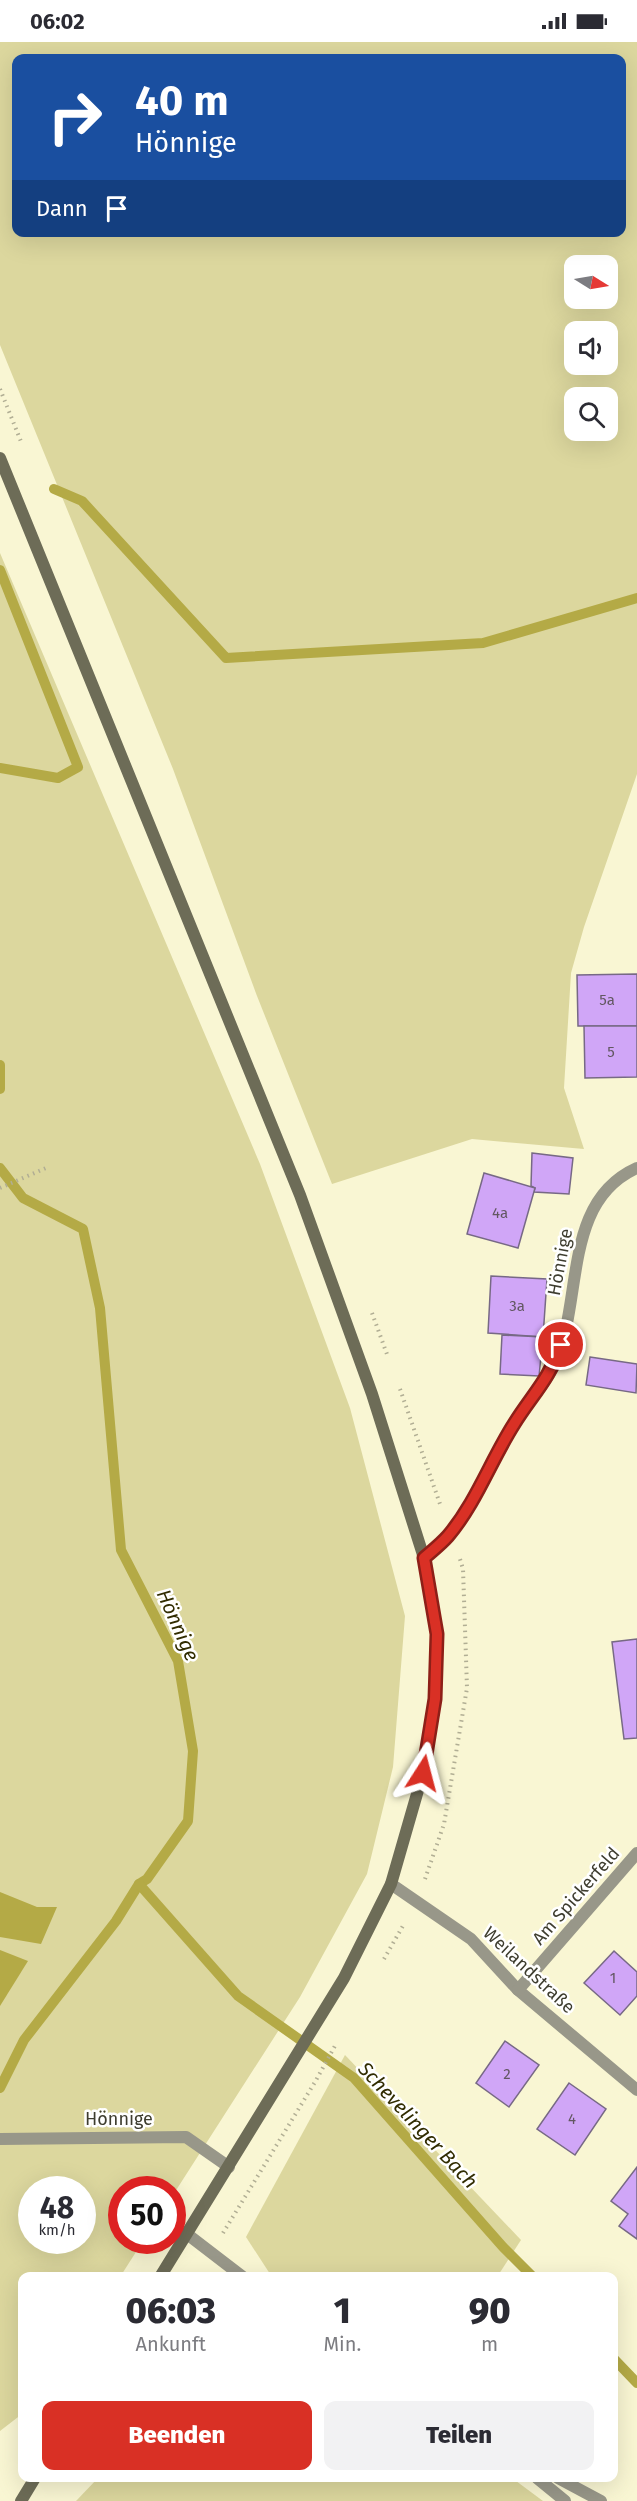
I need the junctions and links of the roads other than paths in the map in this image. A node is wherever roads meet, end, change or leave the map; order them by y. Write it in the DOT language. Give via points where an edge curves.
graph roads {
  1 [pos="0,458"];
  2 [pos="637,1168"];
  3 [pos="424,1558"];
  4 [pos="637,1853"];
  5 [pos="391,1884"];
  6 [pos="518,1990"];
  7 [pos="637,2090"];
  8 [pos="5,2140"];
  9 [pos="229,2167"];
  10 [pos="187,2234"];
  11 [pos="163,2272"];
  12 [pos="236,2272"];
  13 [pos="33,2482"];
  14 [pos="542,2482"];
  15 [pos="565,2482"];
  16 [pos="21,2501"];
  17 [pos="565,2501"];
  18 [pos="601,2501"];
  1 -- 3 [label="main road" via="300,1195 372,1395"];
  2 -- 3 [label="street, Hönnige" via="612,1184 586,1222 569,1316 544,1384 514,1424 448,1536"];
  3 -- 5 [label="main road" via="437,1634 435,1699 423,1773"];
  4 -- 6 [label="street, Am Spickerfeld"];
  5 -- 6 [label="street, Weilandstraße" via="471,1940"];
  5 -- 9 [label="main road" via="344,1978"];
  6 -- 7 [label="street, Weilandstraße"];
  8 -- 9 [label="street, Hönnige" via="186,2137"];
  9 -- 10 [label="main road"];
  10 -- 11 [label="main road"];
  10 -- 12 [label="street"];
  13 -- 16 [label="main road"];
  14 -- 17 [label="street"];
  15 -- 18 [label="street"];
}
